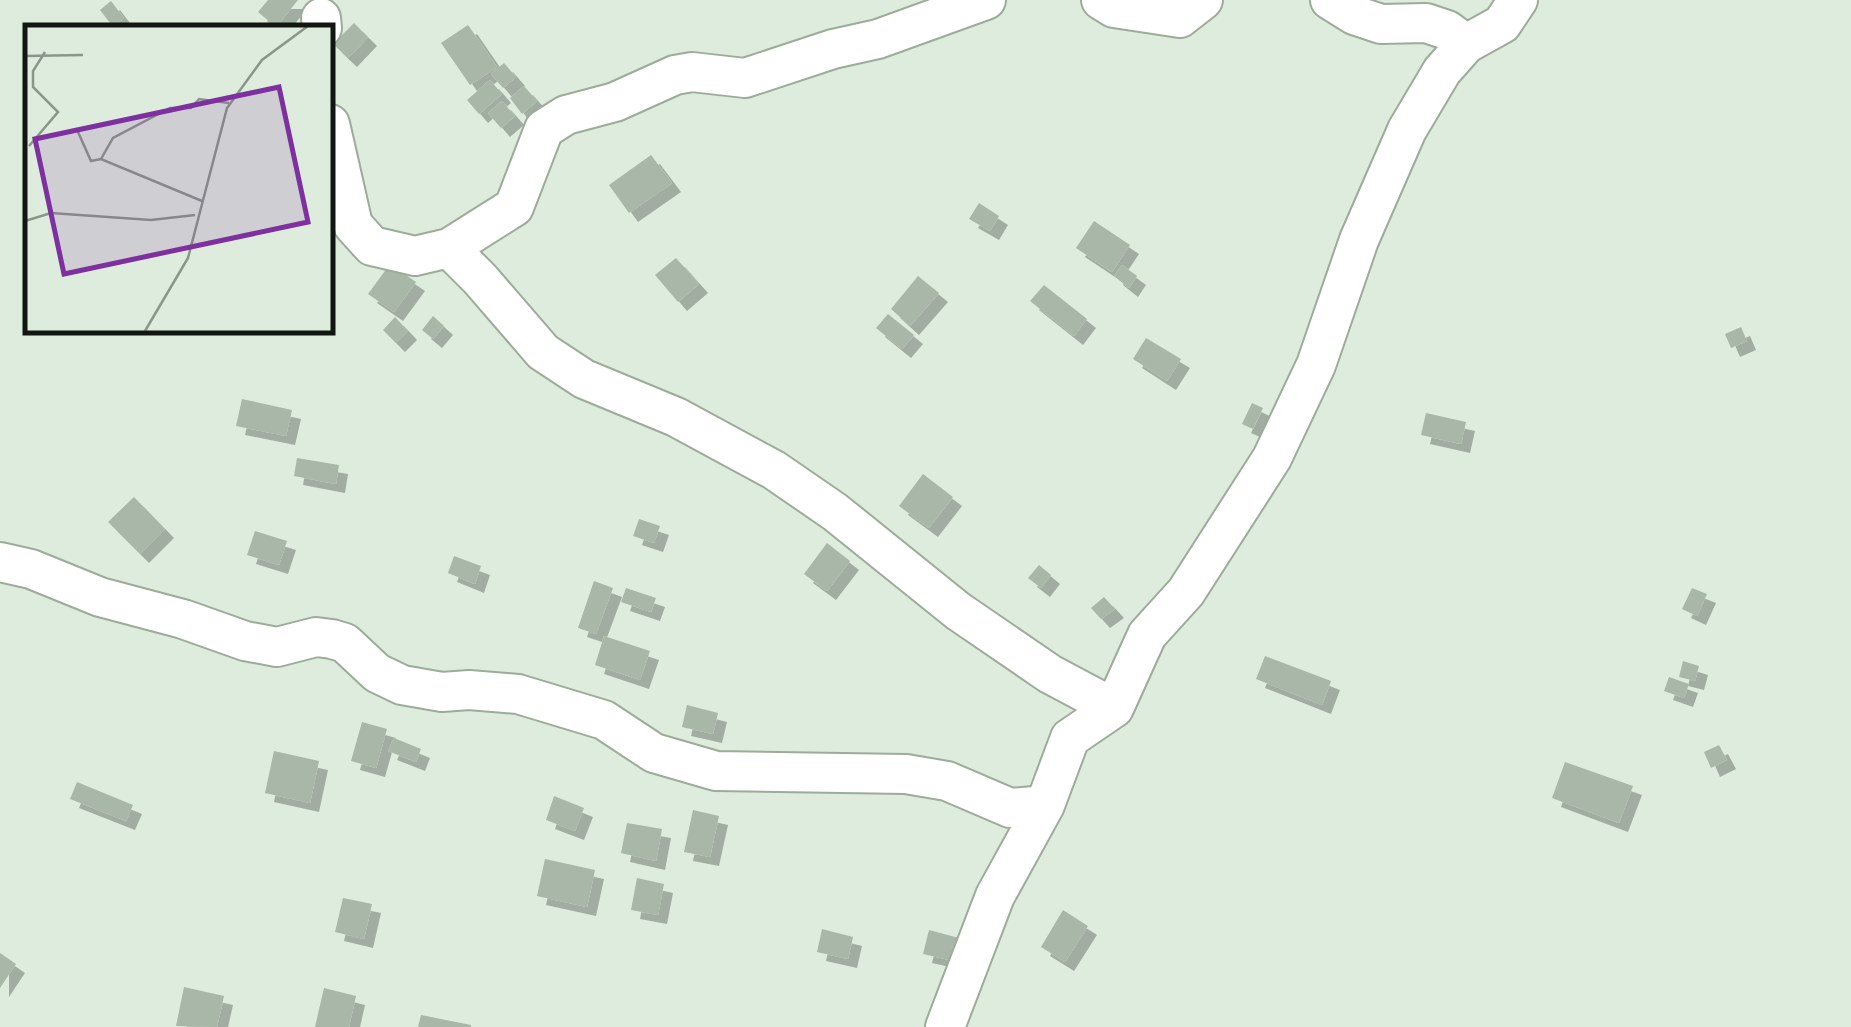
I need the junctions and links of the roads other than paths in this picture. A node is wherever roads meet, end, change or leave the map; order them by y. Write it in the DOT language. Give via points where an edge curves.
graph roads {
  1 [pos="986,0"];
  2 [pos="1101,0"];
  3 [pos="1203,0"];
  4 [pos="1330,0"];
  5 [pos="1518,0"];
  6 [pos="1466,44"];
  7 [pos="332,133"];
  8 [pos="449,248"];
  9 [pos="0,562"];
  10 [pos="1114,708"];
  11 [pos="1045,805"];
  12 [pos="945,1027"];
  1 -- 8 [label="street" via="745,78 675,75 566,115 544,130 514,207"];
  2 -- 3 [label="street" via="1180,18"];
  4 -- 6 [label="street" via="1354,16 1381,24 1426,23"];
  5 -- 6 [label="street" via="1502,24"];
  6 -- 10 [label="street" via="1407,130 1359,240 1316,366 1272,458 1186,592 1148,635"];
  7 -- 8 [label="street" via="353,225 372,246 415,256"];
  8 -- 10 [label="street" via="543,352 584,379 676,417 774,470 958,611"];
  9 -- 11 [label="street" via="245,641 277,647 332,638 402,685 518,694 604,720 654,753 716,771 906,774 947,781 1010,808"];
  10 -- 11 [label="street" via="1070,738"];
  11 -- 12 [label="street" via="995,896"];
}
